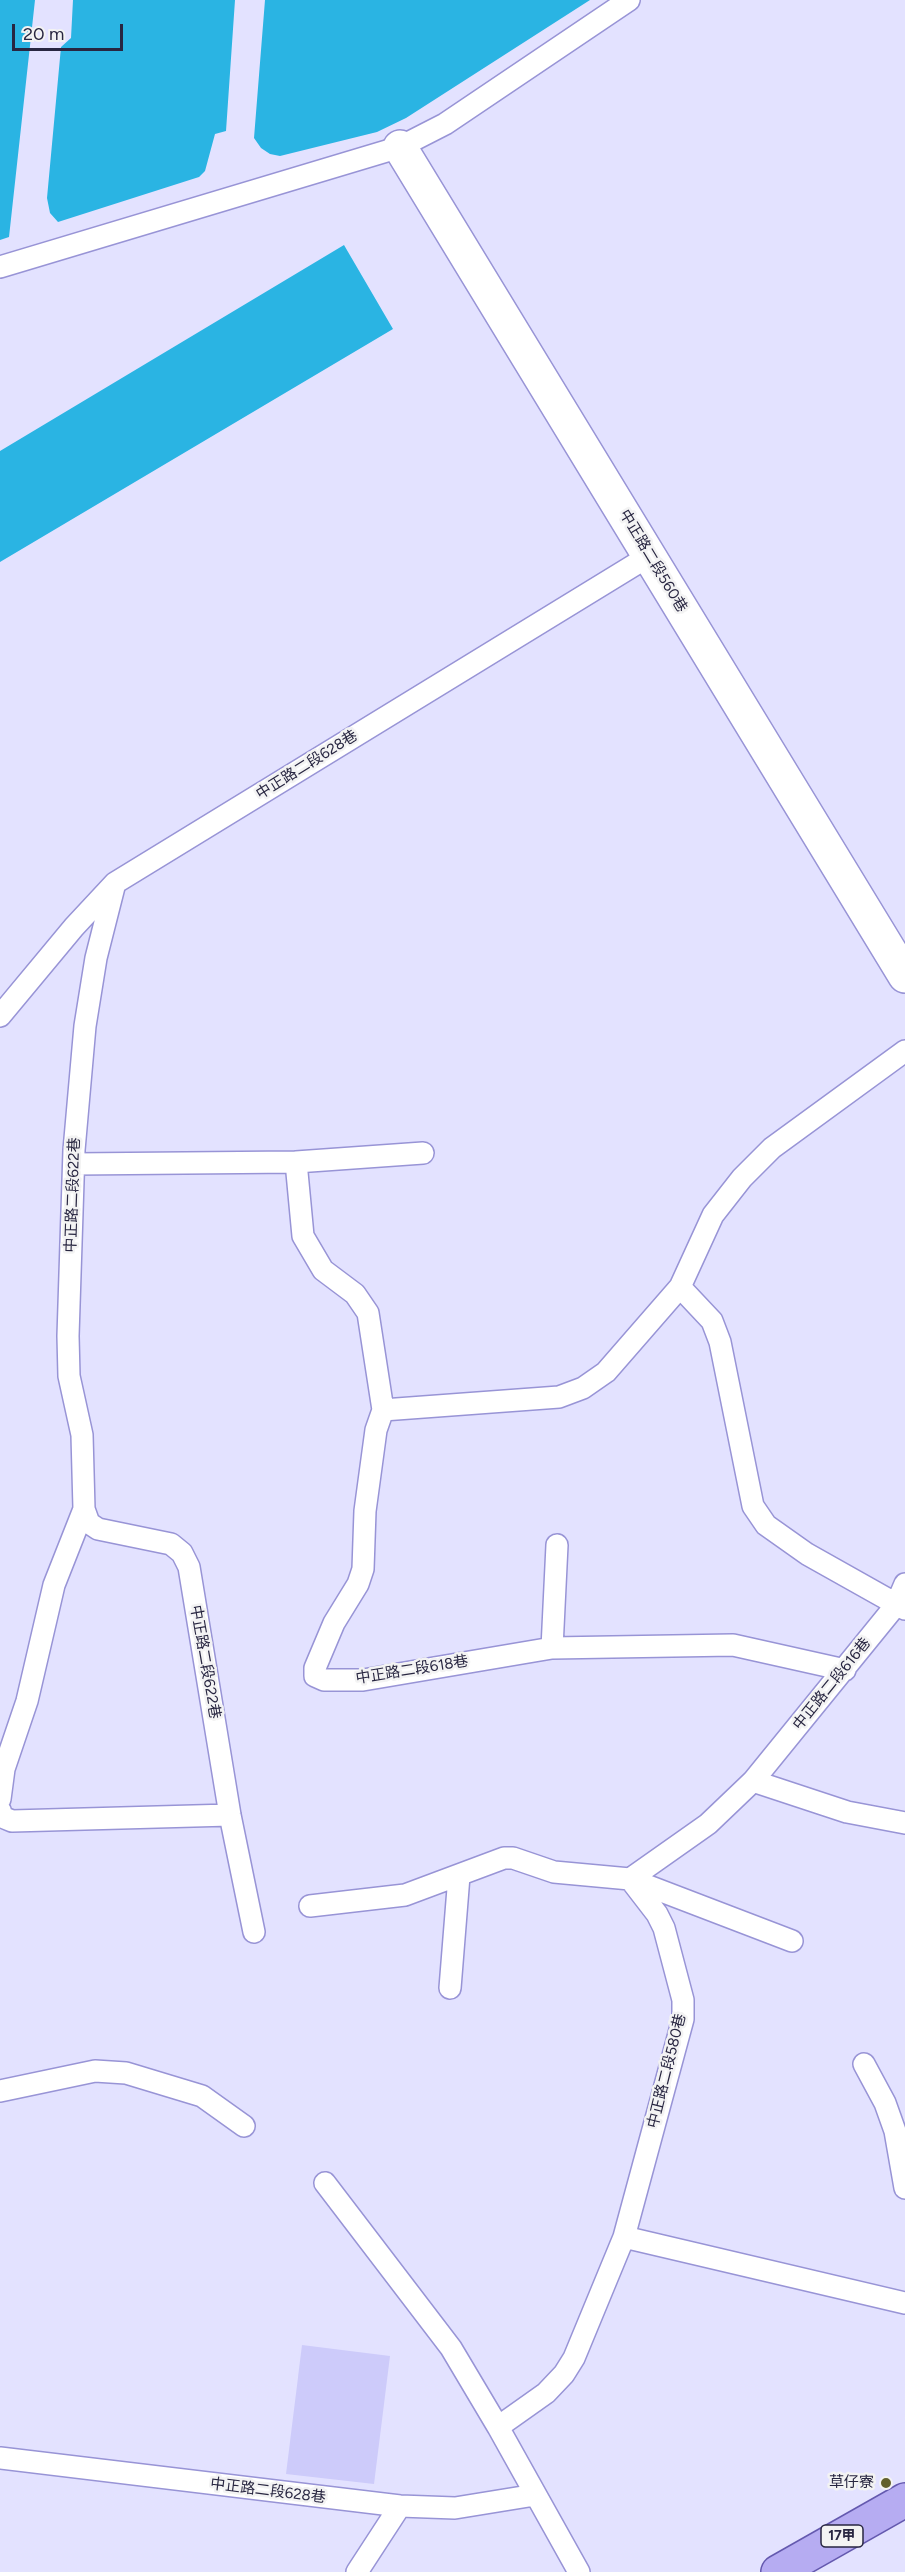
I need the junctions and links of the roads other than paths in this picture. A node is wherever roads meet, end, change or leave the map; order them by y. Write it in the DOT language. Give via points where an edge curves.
graph roads {
  1 [pos="628,0"];
  2 [pos="400,147"];
  3 [pos="0,267"];
  4 [pos="649,556"];
  5 [pos="115,883"];
  6 [pos="905,976"];
  7 [pos="0,1016"];
  8 [pos="905,1051"];
  9 [pos="423,1153"];
  10 [pos="296,1162"];
  11 [pos="74,1164"];
  12 [pos="680,1287"];
  13 [pos="383,1410"];
  14 [pos="84,1509"];
  15 [pos="557,1545"];
  16 [pos="905,1584"];
  17 [pos="900,1607"];
  18 [pos="552,1648"];
  19 [pos="845,1670"];
  20 [pos="753,1781"];
  21 [pos="0,1799"];
  22 [pos="0,1810"];
  23 [pos="230,1815"];
  24 [pos="905,1823"];
  25 [pos="459,1876"];
  26 [pos="630,1879"];
  27 [pos="310,1906"];
  28 [pos="254,1932"];
  29 [pos="792,1941"];
  30 [pos="450,1988"];
  31 [pos="864,2064"];
  32 [pos="0,2091"];
  33 [pos="244,2126"];
  34 [pos="325,2183"];
  35 [pos="905,2188"];
  36 [pos="624,2237"];
  37 [pos="905,2303"];
  38 [pos="498,2427"];
  39 [pos="0,2458"];
  40 [pos="535,2495"];
  41 [pos="905,2500"];
  42 [pos="400,2506"];
  43 [pos="357,2572"];
  44 [pos="579,2572"];
  45 [pos="778,2572"];
  1 -- 2 [label="lane" via="445,124"];
  2 -- 3 [label="lane"];
  2 -- 4 [label="street, 中正路二段560巷"];
  4 -- 5 [label="lane, 中正路二段628巷"];
  4 -- 6 [label="street, 中正路二段560巷"];
  5 -- 7 [label="lane, 中正路二段628巷"];
  5 -- 11 [label="lane, 中正路二段622巷" via="96,958 85,1026"];
  8 -- 12 [label="lane" via="772,1148 742,1178 713,1215"];
  9 -- 10 [label="lane"];
  10 -- 11 [label="lane"];
  10 -- 13 [label="lane, 中正路二段618巷" via="303,1236 323,1270 355,1294 368,1313"];
  11 -- 14 [label="lane, 中正路二段622巷" via="69,1376 82,1434"];
  12 -- 13 [label="lane" via="606,1372 583,1388 559,1397"];
  12 -- 17 [label="lane" via="712,1321 720,1342 753,1506 766,1525 807,1554"];
  13 -- 18 [label="lane, 中正路二段618巷" via="376,1430 364,1510 363,1569 334,1623 315,1676 324,1680 363,1680"];
  14 -- 21 [label="lane, 中正路二段622巷" via="54,1585 27,1701 3,1769"];
  14 -- 23 [label="lane, 中正路二段622巷" via="89,1523 99,1528 171,1544 182,1553 189,1568"];
  15 -- 18 [label="lane"];
  16 -- 17 [label="lane, 中正路二段616巷"];
  17 -- 19 [label="lane, 中正路二段616巷"];
  18 -- 19 [label="lane, 中正路二段618巷" via="733,1645"];
  19 -- 20 [label="lane, 中正路二段616巷"];
  20 -- 24 [label="lane" via="847,1812"];
  20 -- 26 [label="lane, 中正路二段616巷" via="708,1824"];
  22 -- 23 [label="lane" via="2,1817 12,1821"];
  23 -- 28 [label="lane, 中正路二段622巷"];
  25 -- 26 [label="lane" via="513,1858 554,1872"];
  25 -- 27 [label="lane" via="405,1895"];
  25 -- 30 [label="lane"];
  26 -- 29 [label="lane"];
  26 -- 36 [label="lane, 中正路二段580巷" via="664,1928 683,2001 683,2019"];
  31 -- 35 [label="lane" via="895,2131"];
  32 -- 33 [label="lane" via="95,2071 126,2073 202,2096"];
  34 -- 38 [label="lane" via="451,2348"];
  36 -- 37 [label="lane"];
  36 -- 38 [label="lane, 中正路二段580巷" via="564,2374"];
  38 -- 40 [label="lane"];
  39 -- 42 [label="lane, 中正路二段628巷"];
  40 -- 42 [label="lane, 中正路二段628巷" via="455,2508"];
  40 -- 44 [label="lane"];
  41 -- 45 [label="main road, 17甲"];
  42 -- 43 [label="lane"];
}
